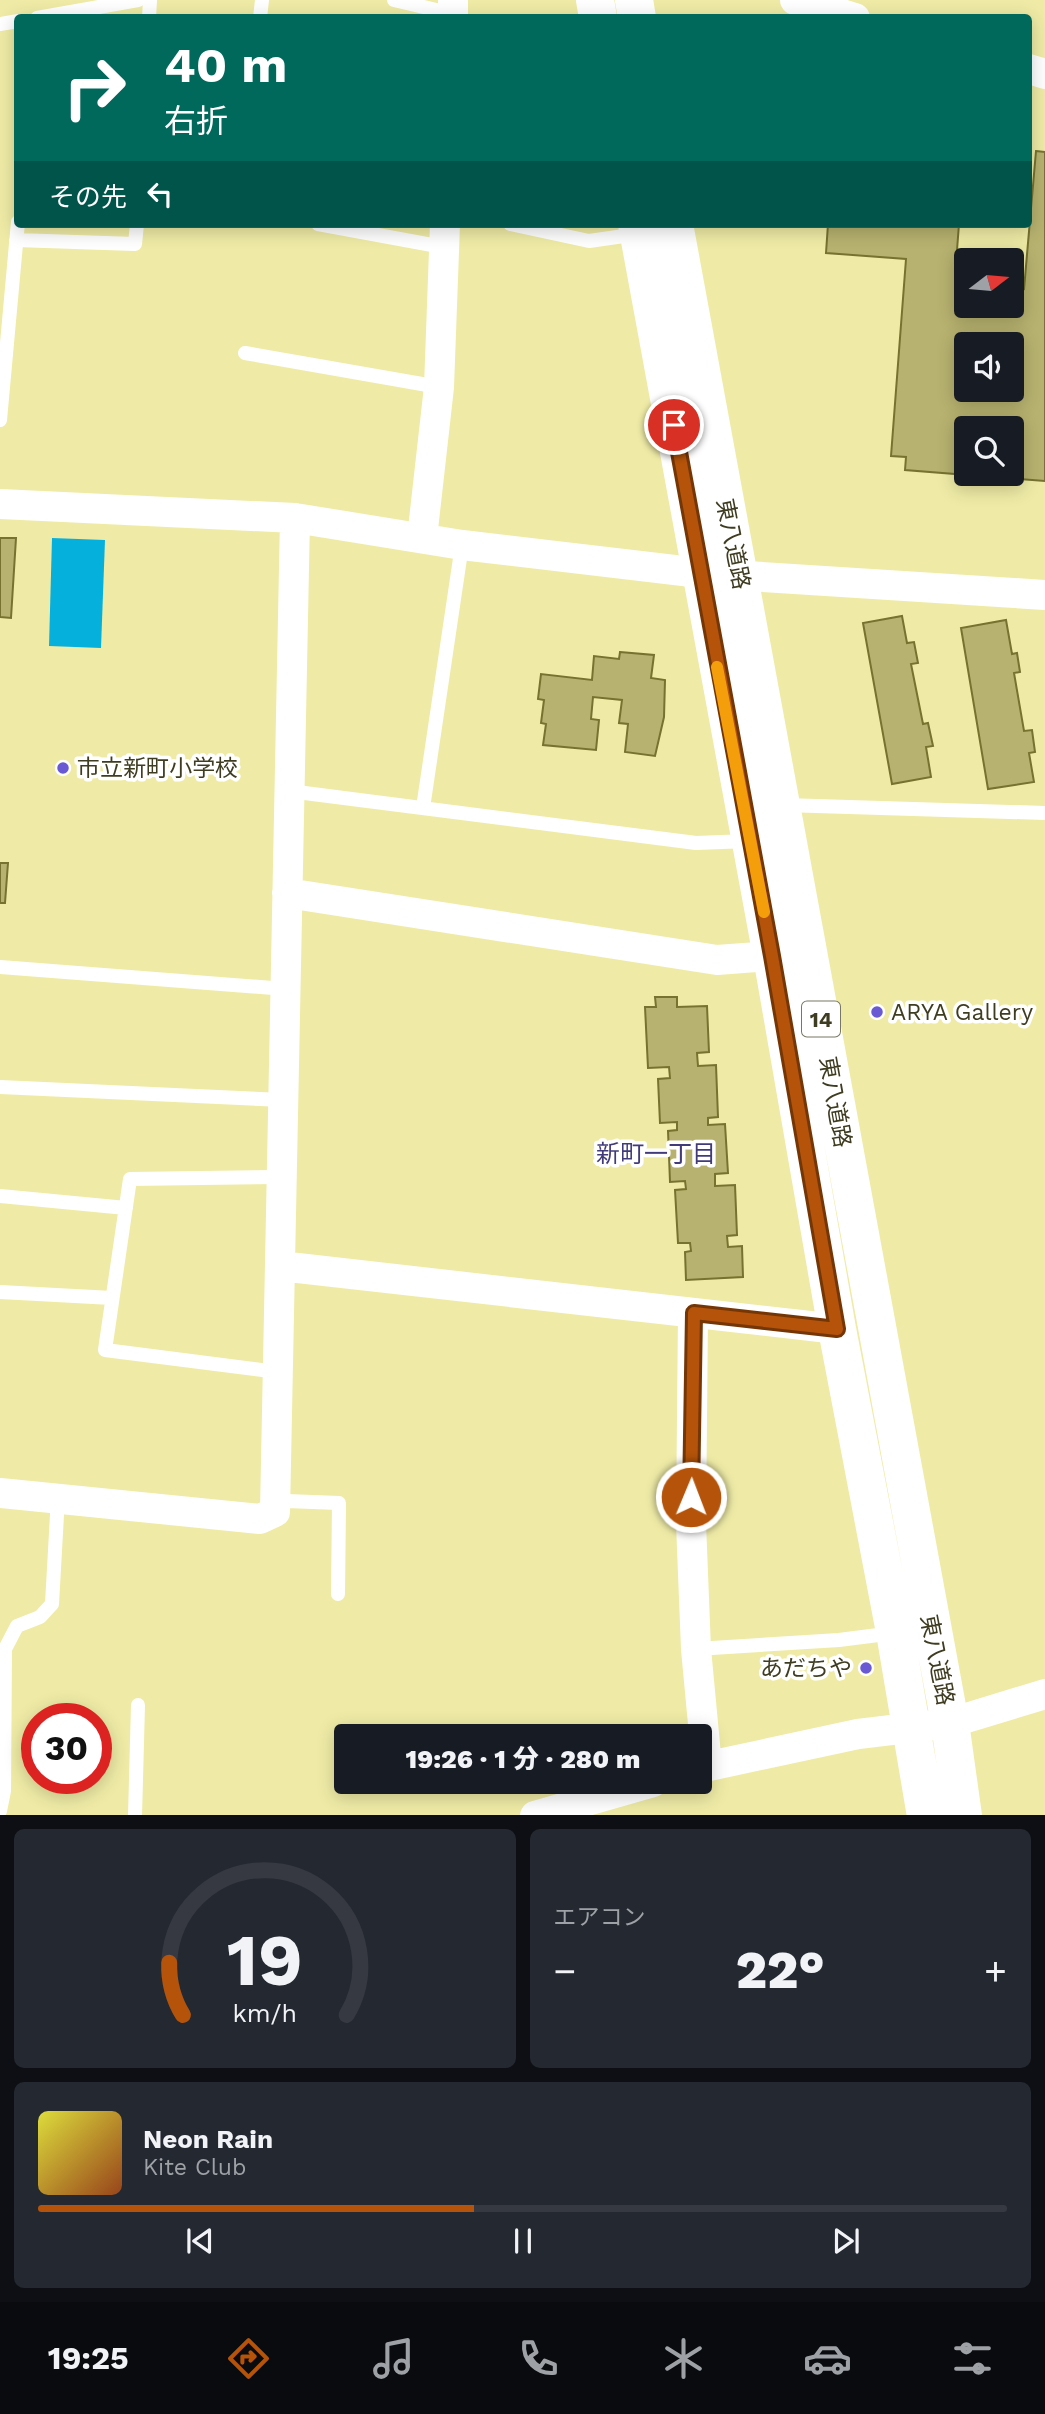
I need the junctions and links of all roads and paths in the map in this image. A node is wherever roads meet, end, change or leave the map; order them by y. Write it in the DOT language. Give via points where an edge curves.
graph roads {
  1 [pos="138,0"];
  2 [pos="394,0"];
  3 [pos="795,0"];
  4 [pos="453,11"];
  5 [pos="59,14"];
  6 [pos="842,14"];
  7 [pos="17,228"];
  8 [pos="137,228"];
  9 [pos="364,228"];
  10 [pos="528,228"];
  11 [pos="646,228"];
  12 [pos="650,228"];
  13 [pos="650,228"];
  14 [pos="444,235"];
  15 [pos="16,240"];
  16 [pos="245,353"];
  17 [pos="439,387"];
  18 [pos="0,420"];
  19 [pos="0,504"];
  20 [pos="295,518"];
  21 [pos="422,538"];
  22 [pos="462,545"];
  23 [pos="700,573"];
  24 [pos="739,576"];
  25 [pos="1045,595"];
  26 [pos="289,791"];
  27 [pos="783,805"];
  28 [pos="423,808"];
  29 [pos="1045,813"];
  30 [pos="750,841"];
  31 [pos="288,893"];
  32 [pos="772,956"];
  33 [pos="0,967"];
  34 [pos="286,989"];
  35 [pos="0,1087"];
  36 [pos="283,1100"];
  37 [pos="282,1177"];
  38 [pos="0,1196"];
  39 [pos="126,1208"];
  40 [pos="280,1266"];
  41 [pos="0,1292"];
  42 [pos="112,1298"];
  43 [pos="694,1313"];
  44 [pos="837,1329"];
  45 [pos="278,1372"];
  46 [pos="0,1493"];
  47 [pos="58,1497"];
  48 [pos="275,1512"];
  49 [pos="338,1594"];
  50 [pos="895,1632"];
  51 [pos="696,1649"];
  52 [pos="1045,1694"];
  53 [pos="138,1705"];
  54 [pos="950,1723"];
  55 [pos="700,1724"];
  56 [pos="912,1728"];
  57 [pos="712,1765"];
  58 [pos="610,1794"];
  59 [pos="0,1811"];
  60 [pos="135,1815"];
  61 [pos="535,1815"];
  62 [pos="926,1815"];
  63 [pos="963,1815"];
  1 -- 5 [label="lane"];
  2 -- 4 [label="lane"];
  3 -- 6 [label="street"];
  7 -- 15 [label="lane"];
  8 -- 15 [label="lane" via="135,244"];
  9 -- 14 [label="lane"];
  10 -- 11 [label="lane" via="589,242"];
  12 -- 23 [label="main road, 東八道路 / 14"];
  13 -- 24 [label="main road, 東八道路 / 14"];
  14 -- 17 [label="street"];
  15 -- 18 [label="lane"];
  16 -- 17 [label="lane"];
  17 -- 21 [label="street"];
  19 -- 20 [label="street"];
  20 -- 21 [label="street"];
  20 -- 26 [label="street"];
  21 -- 22 [label="street"];
  22 -- 23 [label="street"];
  22 -- 28 [label="lane"];
  23 -- 24 [label="street"];
  23 -- 30 [label="main road, 東八道路 / 14"];
  24 -- 25 [label="street"];
  24 -- 27 [label="main road, 東八道路 / 14"];
  26 -- 28 [label="lane"];
  26 -- 31 [label="street"];
  27 -- 29 [label="lane"];
  27 -- 54 [label="main road, 東八道路 / 14"];
  28 -- 30 [label="lane" via="696,843"];
  30 -- 32 [label="main road, 東八道路 / 14"];
  31 -- 32 [label="street" via="717,960"];
  31 -- 34 [label="street"];
  32 -- 44 [label="main road, 東八道路 / 14"];
  33 -- 34 [label="lane"];
  34 -- 36 [label="street"];
  35 -- 36 [label="lane"];
  36 -- 37 [label="street"];
  37 -- 39 [label="lane" via="130,1179"];
  37 -- 40 [label="street"];
  38 -- 39 [label="lane"];
  39 -- 42 [label="lane"];
  40 -- 43 [label="street"];
  40 -- 45 [label="street"];
  41 -- 42 [label="lane"];
  42 -- 45 [label="lane" via="105,1350"];
  43 -- 44 [label="street"];
  43 -- 51 [label="street" via="691,1523"];
  44 -- 50 [label="main road, 東八道路 / 14"];
  45 -- 48 [label="street"];
  46 -- 47 [label="street"];
  47 -- 48 [label="street" via="260,1519"];
  47 -- 59 [label="lane" via="52,1604 40,1617 17,1626 5,1649"];
  48 -- 49 [label="lane" via="286,1501 339,1503"];
  50 -- 51 [label="lane"];
  50 -- 56 [label="main road, 東八道路 / 14"];
  51 -- 55 [label="street"];
  52 -- 54 [label="street"];
  53 -- 60 [label="lane"];
  54 -- 56 [label="street"];
  54 -- 63 [label="main road, 東八道路 / 14"];
  56 -- 57 [label="street" via="858,1734"];
  56 -- 62 [label="main road, 東八道路 / 14"];
  58 -- 61 [label="street"];
}
